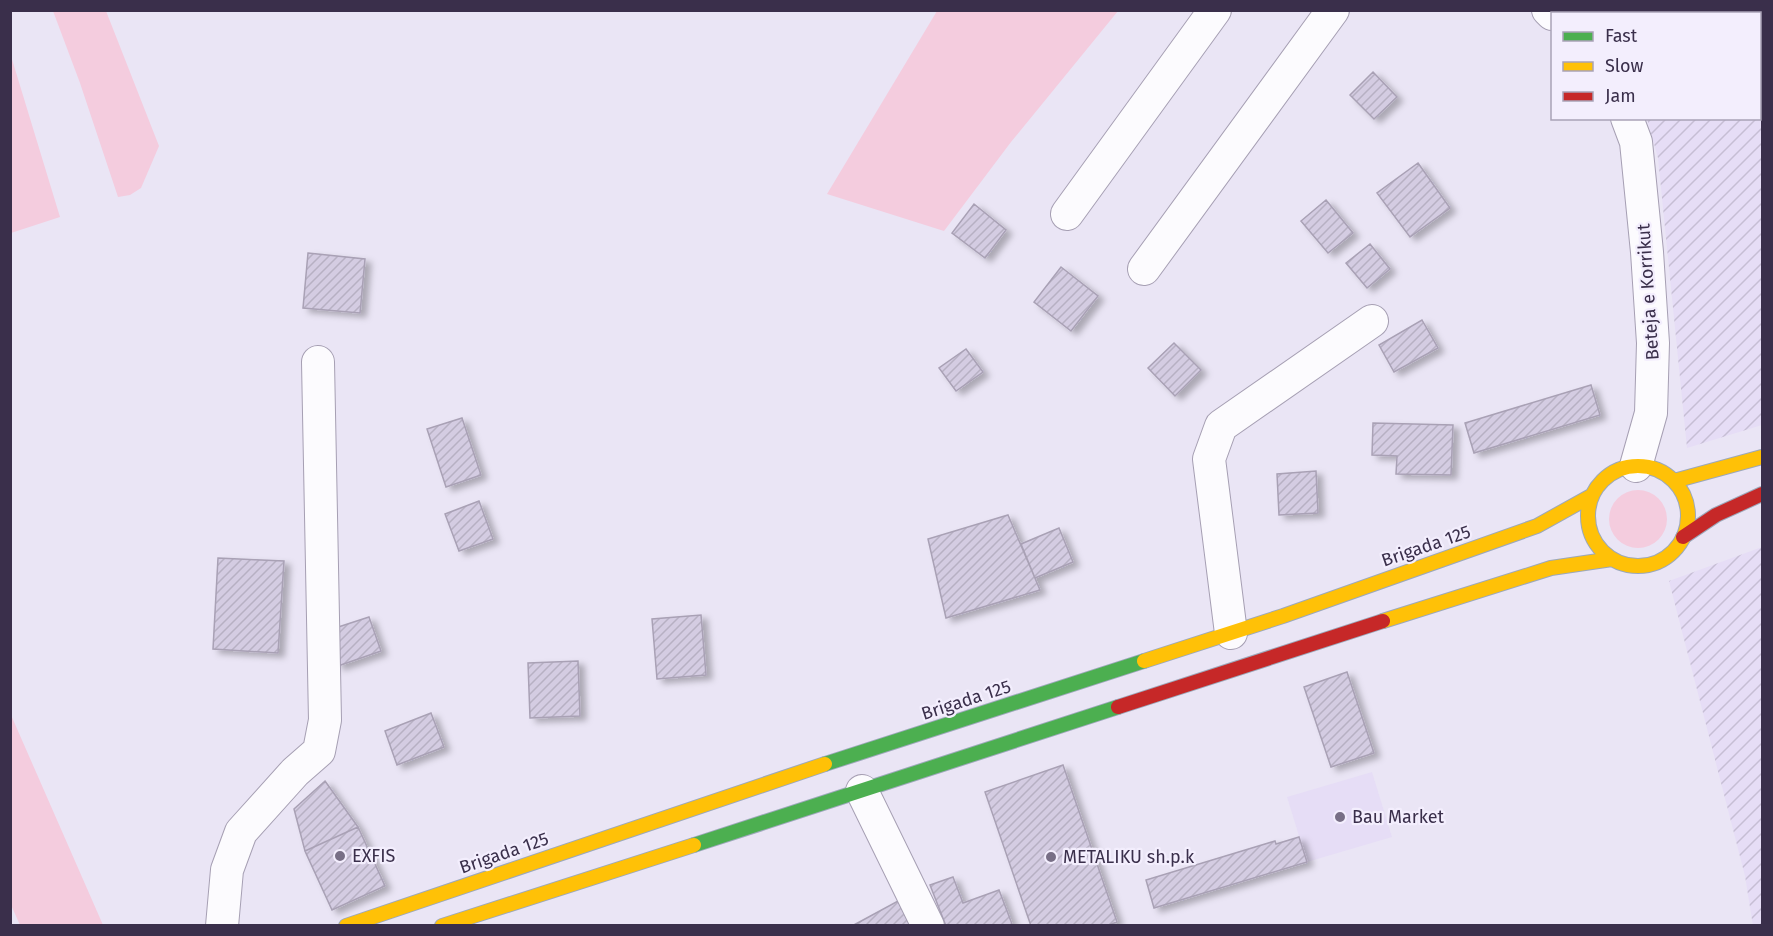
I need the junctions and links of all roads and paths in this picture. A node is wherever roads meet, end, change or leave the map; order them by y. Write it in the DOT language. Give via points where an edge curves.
graph roads {
  1 [pos="1215,10"];
  2 [pos="1333,10"];
  3 [pos="1628,120"];
  4 [pos="1067,214"];
  5 [pos="1144,269"];
  6 [pos="1372,321"];
  7 [pos="318,362"];
  8 [pos="1762,457"];
  9 [pos="1636,466"];
  10 [pos="1674,481"];
  11 [pos="1762,494"];
  12 [pos="1591,496"];
  13 [pos="1683,537"];
  14 [pos="1612,559"];
  15 [pos="1231,633"];
  16 [pos="862,791"];
  17 [pos="222,926"];
  18 [pos="346,926"];
  19 [pos="442,926"];
  20 [pos="928,926"];
  1 -- 4 [label="street"];
  2 -- 5 [label="street"];
  3 -- 9 [label="street, Beteja e Korrikut" via="1636,142 1653,343 1651,413"];
  6 -- 15 [label="street" via="1221,426 1209,459"];
  7 -- 17 [label="street" via="325,720 319,751 240,832 227,870"];
  8 -- 10 [label="main road"];
  9 -- 10 [label="main road" via="1662,472"];
  9 -- 12 [label="main road" via="1617,470"];
  10 -- 13 [label="main road" via="1687,507"];
  11 -- 13 [label="main road" via="1716,515"];
  12 -- 14 [label="main road" via="1587,514 1590,532 1598,548"];
  12 -- 15 [label="main road, Brigada 125" via="1537,526"];
  13 -- 14 [label="main road" via="1667,556 1644,566"];
  14 -- 16 [label="main road" via="1551,568"];
  15 -- 18 [label="main road, Brigada 125" via="754,787"];
  16 -- 19 [label="main road"];
  16 -- 20 [label="street"];
}
